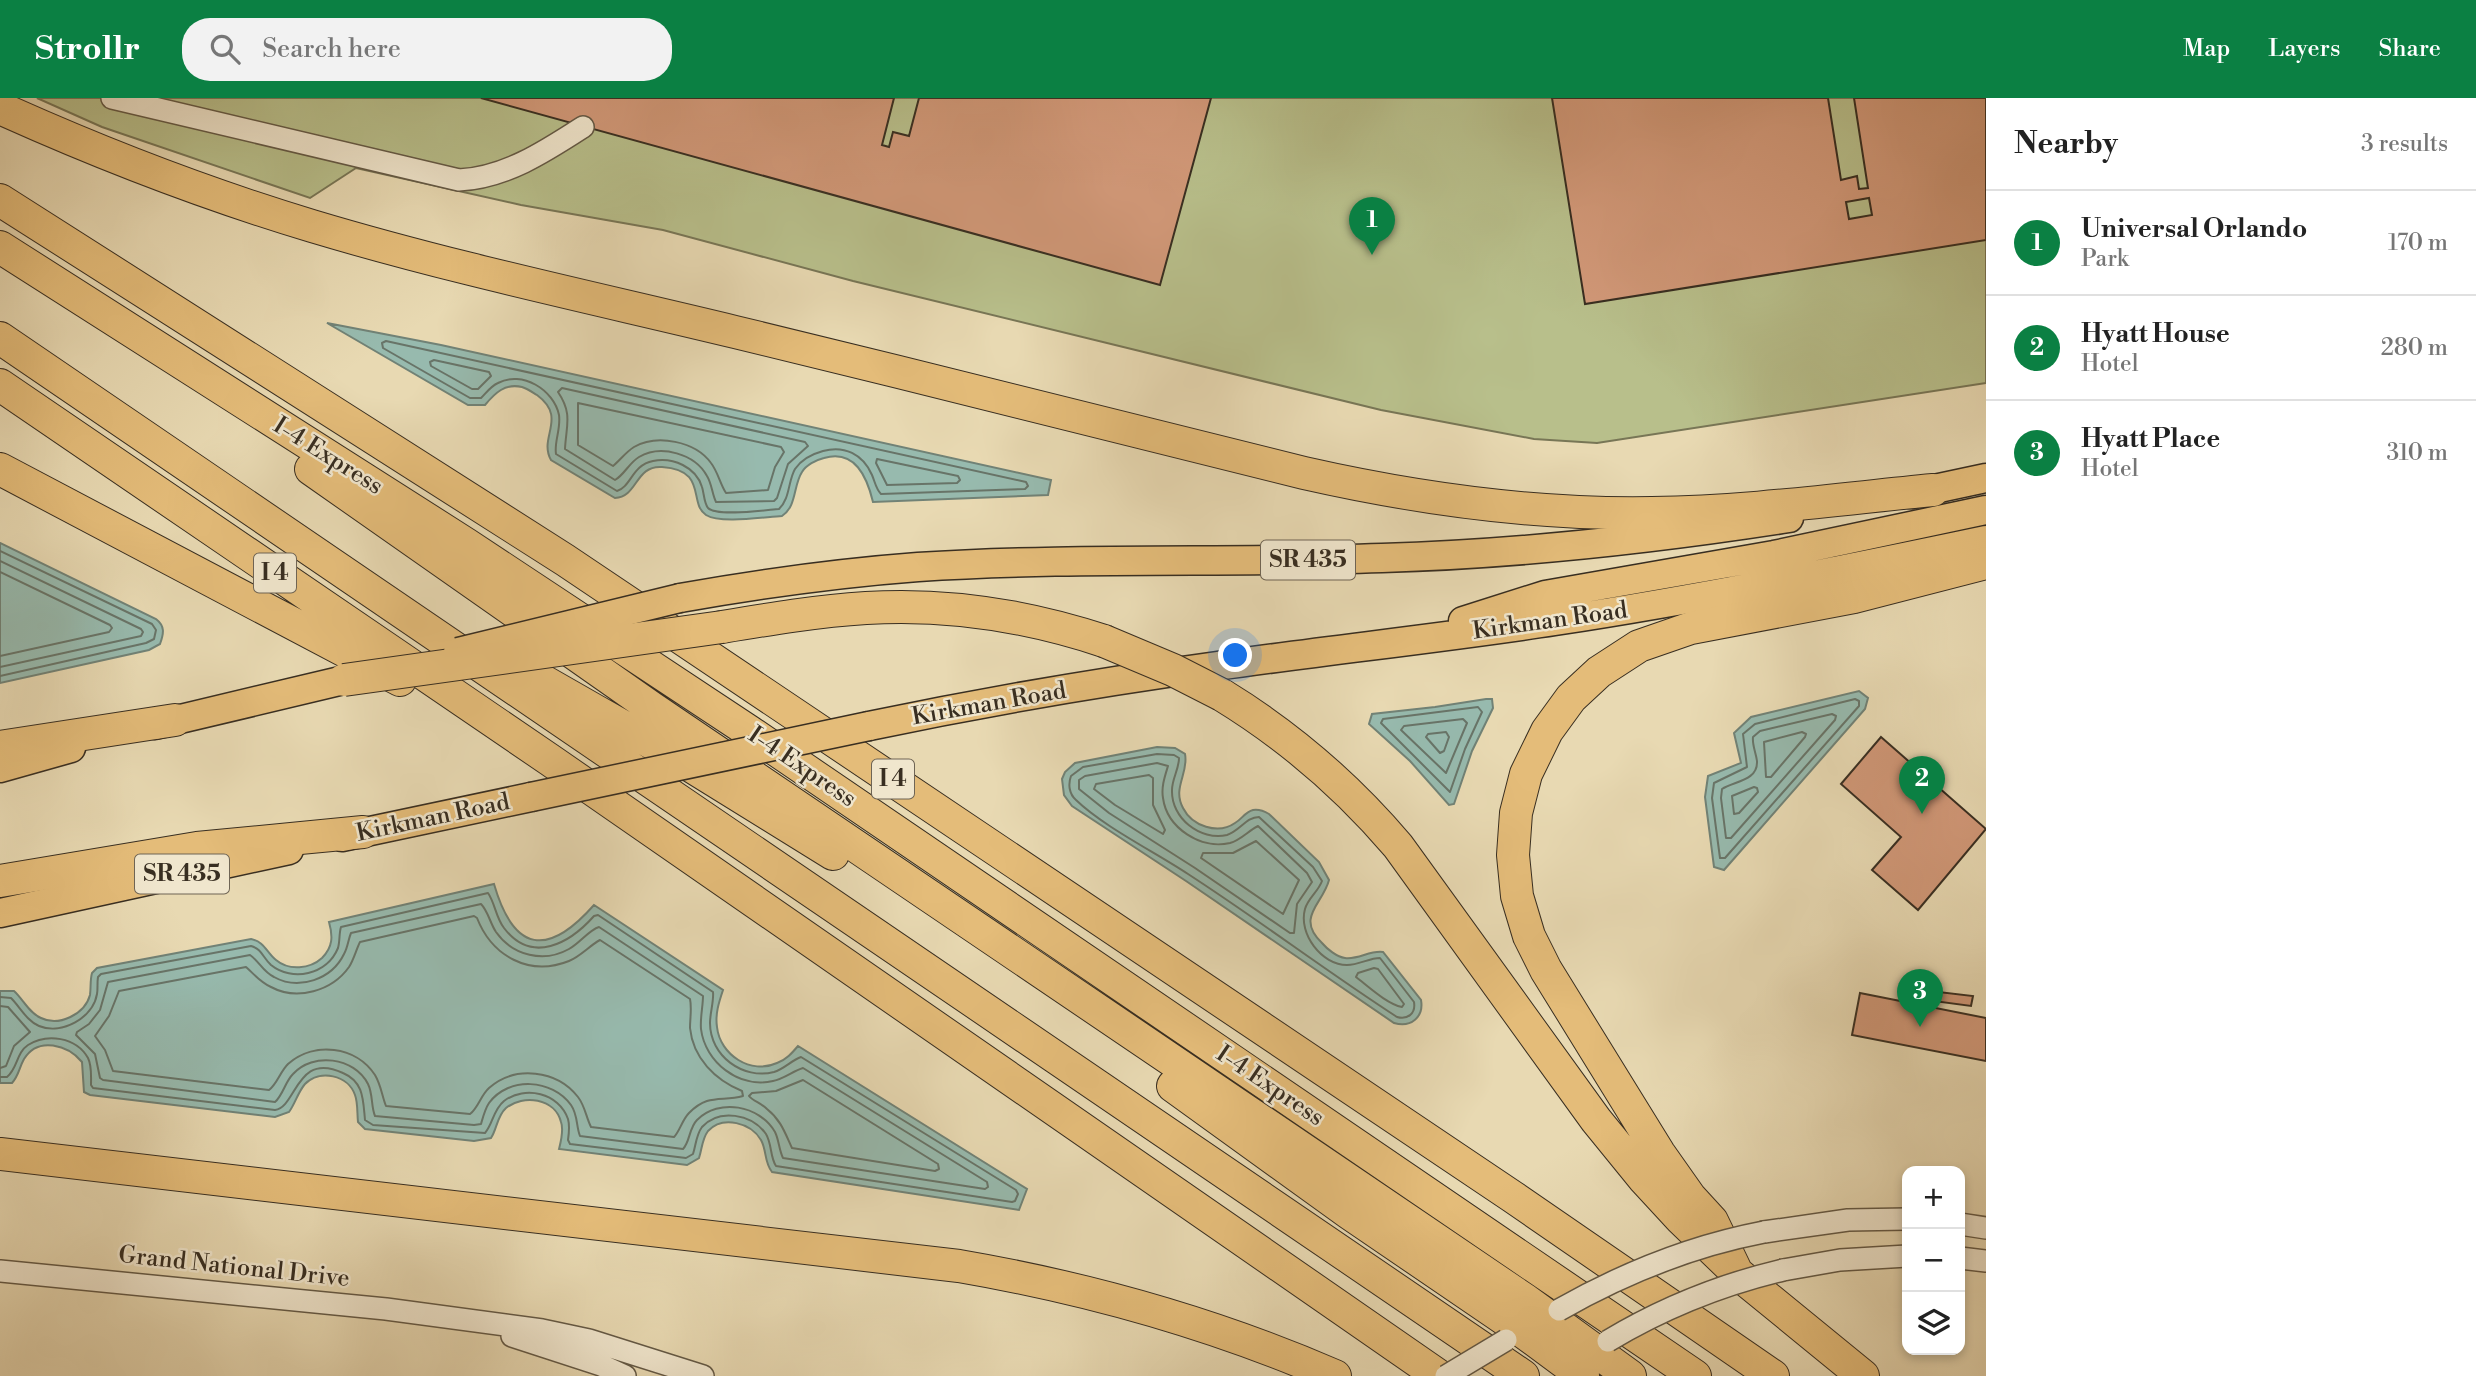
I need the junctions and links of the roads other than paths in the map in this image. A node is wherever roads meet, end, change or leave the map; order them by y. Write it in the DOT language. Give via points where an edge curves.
graph roads {
  1 [pos="112,98"];
  2 [pos="0,108"];
  3 [pos="583,127"];
  4 [pos="0,200"];
  5 [pos="0,249"];
  6 [pos="0,338"];
  7 [pos="0,386"];
  8 [pos="0,469"];
  9 [pos="1986,478"];
  10 [pos="1933,489"];
  11 [pos="1986,510"];
  12 [pos="1986,540"];
  13 [pos="316,553"];
  14 [pos="1986,563"];
  15 [pos="1373,646"];
  16 [pos="345,680"];
  17 [pos="176,720"];
  18 [pos="0,747"];
  19 [pos="550,760"];
  20 [pos="0,768"];
  21 [pos="363,832"];
  22 [pos="0,881"];
  23 [pos="0,913"];
  24 [pos="0,1154"];
  25 [pos="1902,1219"];
  26 [pos="1965,1225"];
  27 [pos="1986,1228"];
  28 [pos="1902,1256"];
  29 [pos="1965,1259"];
  30 [pos="1986,1261"];
  31 [pos="0,1271"];
  32 [pos="1737,1273"];
  33 [pos="463,1320"];
  34 [pos="1534,1324"];
  35 [pos="1576,1363"];
  36 [pos="625,1376"];
  37 [pos="703,1376"];
  38 [pos="1335,1376"];
  39 [pos="1439,1376"];
  40 [pos="1446,1376"];
  41 [pos="1523,1376"];
  42 [pos="1630,1376"];
  43 [pos="1695,1376"];
  44 [pos="1773,1376"];
  45 [pos="1863,1376"];
  1 -- 3 [label="street" via="459,180 504,170"];
  2 -- 10 [label="highway" via="166,176 342,235 1395,492 1528,509 1650,513 1740,509"];
  4 -- 44 [label="highway, I 4" via="611,591"];
  5 -- 34 [label="highway" via="652,708 870,854"];
  5 -- 43 [label="highway, I-4 Express" via="457,538 727,716"];
  6 -- 13 [label="highway"];
  7 -- 19 [label="highway, I 4"];
  8 -- 19 [label="highway"];
  9 -- 10 [label="main road, SR 435"];
  10 -- 16 [label="main road, SR 435, bridge" via="1751,524 1566,547 1371,559 920,567 768,583 680,598"];
  11 -- 15 [label="main road" via="1742,561 1545,594"];
  12 -- 15 [label="main road, Kirkman Road / SR 435" via="1648,606"];
  13 -- 34 [label="highway" via="678,758 857,869 1086,1023 1349,1213"];
  13 -- 41 [label="highway"];
  14 -- 32 [label="highway" via="1854,597 1690,628 1648,642 1614,661 1571,698 1546,732 1526,774 1516,813 1513,855 1517,896 1529,936 1659,1153 1712,1222"];
  15 -- 21 [label="main road, Kirkman Road / SR 435, bridge" via="1005,700"];
  16 -- 17 [label="main road, SR 435"];
  16 -- 32 [label="highway, bridge" via="883,607 1023,620 1104,641 1173,670 1261,720 1311,758 1377,822 1596,1120 1644,1179"];
  17 -- 18 [label="highway"];
  17 -- 20 [label="main road, SR 435"];
  19 -- 39 [label="highway, I 4"];
  21 -- 22 [label="highway" via="227,844"];
  21 -- 23 [label="main road, Kirkman Road / SR 435"];
  24 -- 38 [label="highway" via="959,1266 1122,1302 1243,1340"];
  25 -- 34 [label="street, bridge" via="1838,1221 1716,1242 1609,1283"];
  26 -- 27 [label="street"];
  28 -- 35 [label="street, bridge" via="1840,1260 1737,1282 1652,1316"];
  29 -- 30 [label="street"];
  31 -- 33 [label="street, Grand National Drive"];
  32 -- 45 [label="highway"];
  33 -- 36 [label="street, Grand National Drive"];
  33 -- 37 [label="street, Grand National Drive" via="589,1340"];
  34 -- 35 [label="highway"];
  34 -- 40 [label="street, bridge"];
  35 -- 42 [label="highway"];
}
